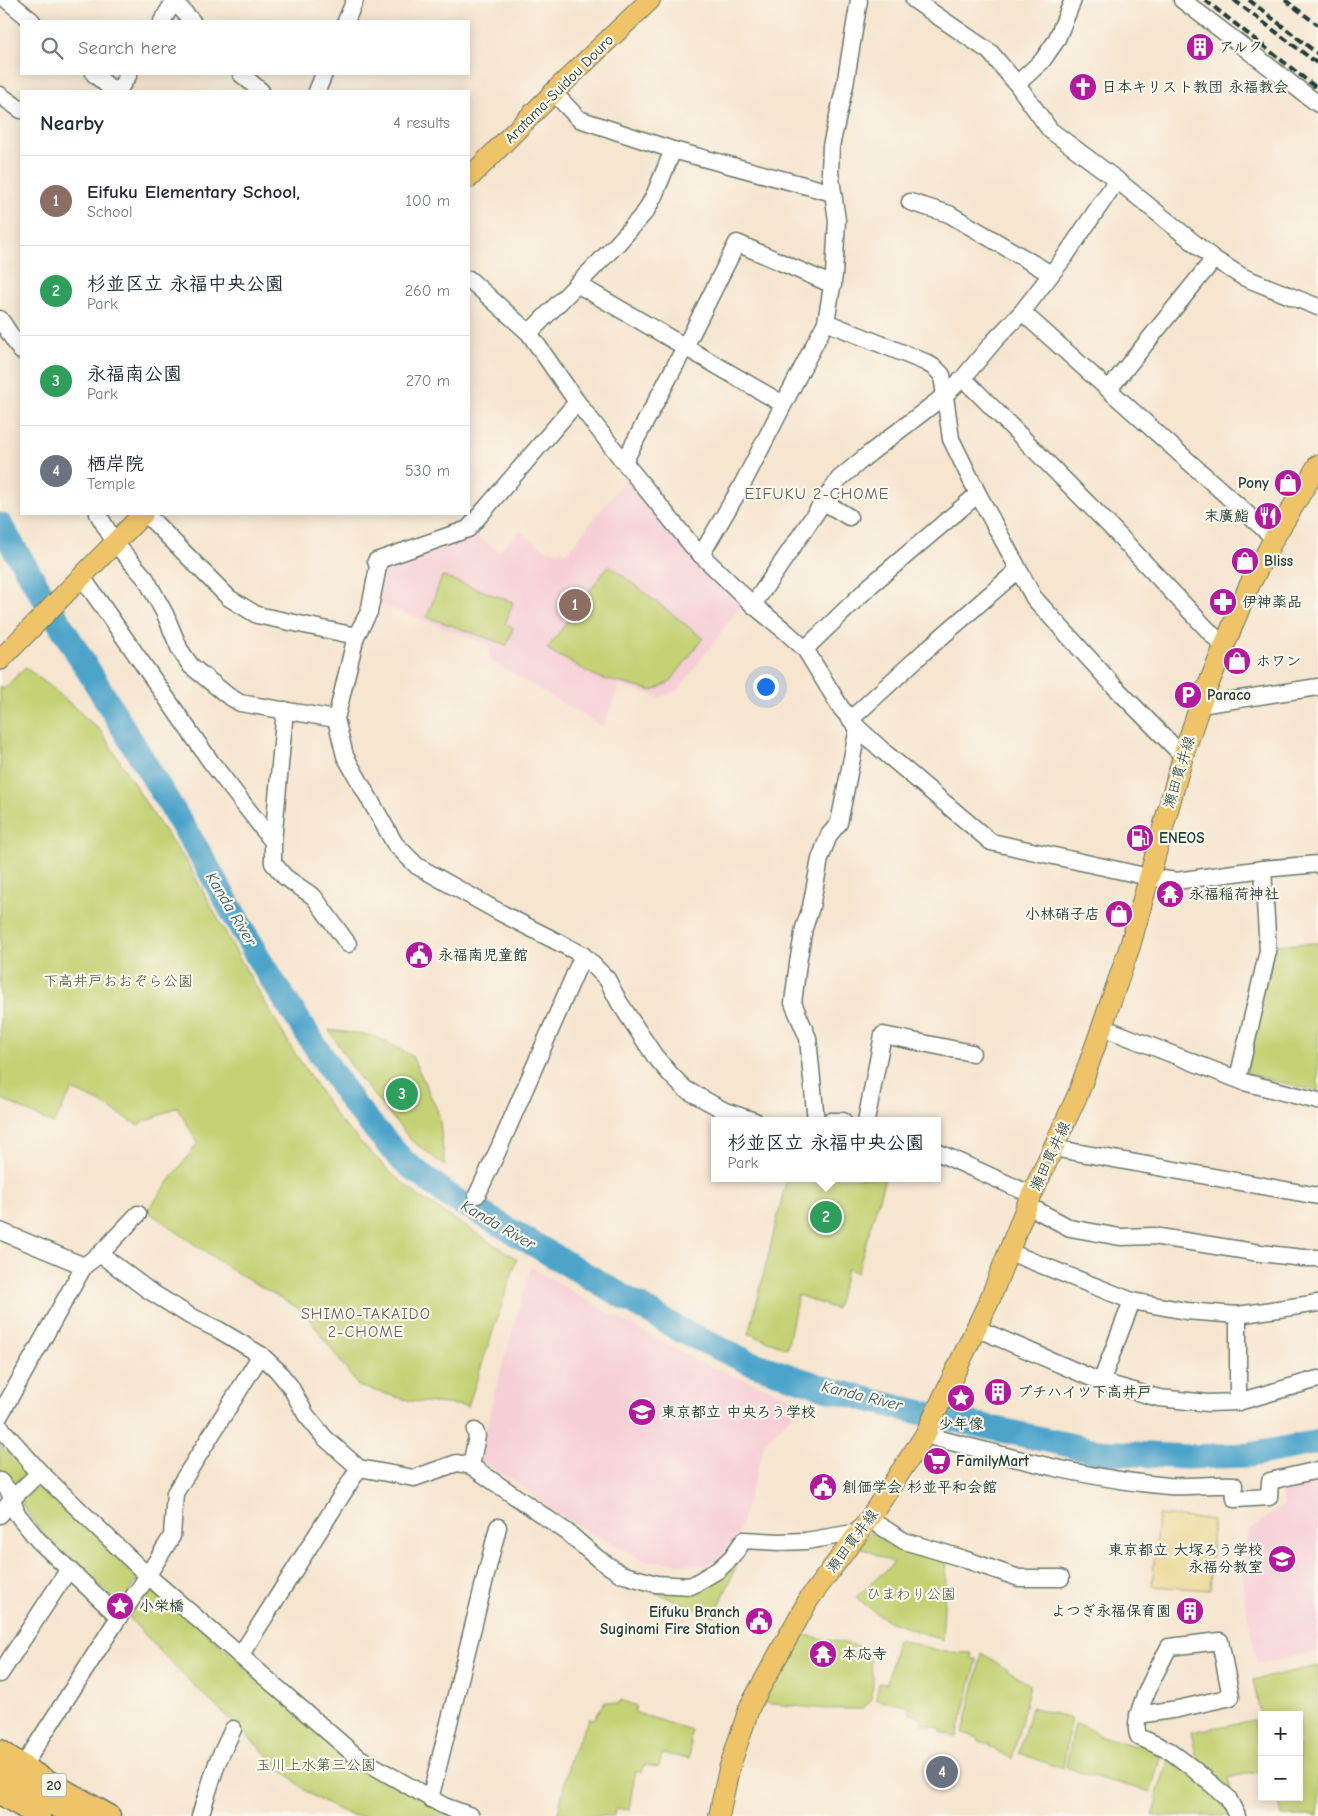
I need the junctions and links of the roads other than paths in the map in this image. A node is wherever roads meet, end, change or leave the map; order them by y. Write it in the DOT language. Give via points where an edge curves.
graph roads {
  1 [pos="7,0"];
  2 [pos="355,0"];
  3 [pos="650,0"];
  4 [pos="860,0"];
  5 [pos="914,0"];
  6 [pos="1073,0"];
  7 [pos="1182,0"];
  8 [pos="175,1"];
  9 [pos="31,20"];
  10 [pos="163,20"];
  11 [pos="191,20"];
  12 [pos="346,20"];
  13 [pos="95,75"];
  14 [pos="128,75"];
  15 [pos="243,75"];
  16 [pos="324,75"];
  17 [pos="1016,84"];
  18 [pos="115,90"];
  19 [pos="117,90"];
  20 [pos="260,90"];
  21 [pos="317,90"];
  22 [pos="554,93"];
  23 [pos="0,95"];
  24 [pos="1318,104"];
  25 [pos="20,109"];
  26 [pos="673,150"];
  27 [pos="470,177"];
  28 [pos="1117,180"];
  29 [pos="833,193"];
  30 [pos="910,202"];
  31 [pos="1214,259"];
  32 [pos="1051,274"];
  33 [pos="470,280"];
  34 [pos="577,284"];
  35 [pos="833,284"];
  36 [pos="1318,307"];
  37 [pos="1022,312"];
  38 [pos="0,319"];
  39 [pos="826,322"];
  40 [pos="529,333"];
  41 [pos="685,347"];
  42 [pos="20,349"];
  43 [pos="963,378"];
  44 [pos="1109,389"];
  45 [pos="944,396"];
  46 [pos="577,402"];
  47 [pos="783,404"];
  48 [pos="624,462"];
  49 [pos="1318,465"];
  50 [pos="978,494"];
  51 [pos="824,502"];
  52 [pos="99,515"];
  53 [pos="143,515"];
  54 [pos="145,515"];
  55 [pos="849,518"];
  56 [pos="1274,538"];
  57 [pos="115,543"];
  58 [pos="701,554"];
  59 [pos="1018,570"];
  60 [pos="82,577"];
  61 [pos="753,605"];
  62 [pos="356,636"];
  63 [pos="1223,646"];
  64 [pos="805,649"];
  65 [pos="0,660"];
  66 [pos="1318,687"];
  67 [pos="1200,705"];
  68 [pos="285,710"];
  69 [pos="336,718"];
  70 [pos="855,724"];
  71 [pos="1183,756"];
  72 [pos="273,842"];
  73 [pos="1318,864"];
  74 [pos="1263,869"];
  75 [pos="1149,877"];
  76 [pos="348,944"];
  77 [pos="582,955"];
  78 [pos="1102,1027"];
  79 [pos="972,1054"];
  80 [pos="1238,1078"];
  81 [pos="1318,1101"];
  82 [pos="742,1117"];
  83 [pos="816,1117"];
  84 [pos="867,1117"];
  85 [pos="1053,1148"];
  86 [pos="941,1154"];
  87 [pos="477,1196"];
  88 [pos="1318,1196"];
  89 [pos="1029,1200"];
  90 [pos="138,1214"];
  91 [pos="0,1231"];
  92 [pos="1010,1252"];
  93 [pos="100,1254"];
  94 [pos="1318,1258"];
  95 [pos="84,1266"];
  96 [pos="1132,1301"];
  97 [pos="1318,1303"];
  98 [pos="1238,1315"];
  99 [pos="976,1328"];
  100 [pos="261,1355"];
  101 [pos="1318,1379"];
  102 [pos="1102,1382"];
  103 [pos="1238,1402"];
  104 [pos="0,1415"];
  105 [pos="0,1427"];
  106 [pos="928,1428"];
  107 [pos="475,1431"];
  108 [pos="0,1442"];
  109 [pos="471,1466"];
  110 [pos="359,1468"];
  111 [pos="1318,1470"];
  112 [pos="40,1472"];
  113 [pos="0,1481"];
  114 [pos="12,1498"];
  115 [pos="0,1515"];
  116 [pos="864,1526"];
  117 [pos="498,1527"];
  118 [pos="69,1569"];
  119 [pos="147,1575"];
  120 [pos="1061,1578"];
  121 [pos="119,1617"];
  122 [pos="240,1656"];
  123 [pos="0,1674"];
  124 [pos="1138,1715"];
  125 [pos="233,1729"];
  126 [pos="0,1751"];
  127 [pos="23,1766"];
  128 [pos="0,1772"];
  129 [pos="0,1793"];
  130 [pos="430,1798"];
  131 [pos="0,1810"];
  132 [pos="10,1816"];
  133 [pos="39,1816"];
  134 [pos="76,1816"];
  135 [pos="109,1816"];
  136 [pos="200,1816"];
  137 [pos="471,1816"];
  138 [pos="719,1816"];
  139 [pos="1237,1816"];
  1 -- 9 [label="street"];
  2 -- 12 [label="street"];
  3 -- 22 [label="main road, Aratama-Suidou Douro"];
  4 -- 29 [label="street" via="831,146"];
  5 -- 17 [label="street" via="990,52"];
  6 -- 17 [label="street" via="1056,41 1042,61"];
  7 -- 24 [label="street"];
  8 -- 10 [label="street"];
  8 -- 11 [label="street"];
  13 -- 18 [label="street"];
  14 -- 19 [label="street"];
  15 -- 20 [label="street"];
  16 -- 21 [label="street"];
  17 -- 28 [label="street" via="1050,130"];
  22 -- 26 [label="street" via="579,119"];
  22 -- 27 [label="main road, Aratama-Suidou Douro"];
  23 -- 25 [label="street"];
  26 -- 29 [label="street"];
  26 -- 34 [label="street" via="646,211"];
  28 -- 31 [label="street"];
  28 -- 32 [label="street"];
  29 -- 35 [label="street" via="837,220"];
  30 -- 32 [label="street" via="949,214"];
  31 -- 36 [label="street" via="1243,277"];
  31 -- 44 [label="street"];
  32 -- 37 [label="street"];
  33 -- 40 [label="street"];
  34 -- 40 [label="street"];
  34 -- 41 [label="street"];
  35 -- 39 [label="street"];
  35 -- 41 [label="street" via="737,243"];
  37 -- 43 [label="street"];
  37 -- 44 [label="street"];
  38 -- 42 [label="street"];
  39 -- 45 [label="street" via="935,368 942,375"];
  39 -- 47 [label="street"];
  40 -- 46 [label="street"];
  41 -- 47 [label="street"];
  41 -- 48 [label="street"];
  43 -- 45 [label="street"];
  43 -- 63 [label="street"];
  44 -- 56 [label="street"];
  45 -- 50 [label="street" via="951,439"];
  45 -- 51 [label="street" via="839,479"];
  46 -- 48 [label="street"];
  46 -- 62 [label="street" via="468,529 376,561 378,567 369,612"];
  47 -- 58 [label="street" via="742,486"];
  48 -- 58 [label="street"];
  49 -- 56 [label="main road, 瀬田貫井線"];
  50 -- 59 [label="street"];
  50 -- 64 [label="street" via="871,585"];
  51 -- 55 [label="street"];
  51 -- 61 [label="street"];
  52 -- 57 [label="street"];
  53 -- 57 [label="main road"];
  54 -- 62 [label="street" via="229,598 257,615"];
  56 -- 63 [label="main road, 瀬田貫井線"];
  57 -- 60 [label="main road"];
  57 -- 68 [label="street" via="146,579 191,666 240,704"];
  58 -- 61 [label="street"];
  59 -- 70 [label="street" via="924,652"];
  59 -- 71 [label="street" via="1034,598"];
  60 -- 65 [label="main road"];
  60 -- 72 [label="street" via="211,762"];
  61 -- 64 [label="street"];
  62 -- 69 [label="street"];
  63 -- 67 [label="main road, 瀬田貫井線"];
  64 -- 70 [label="street" via="841,708"];
  66 -- 67 [label="street"];
  67 -- 71 [label="main road, 瀬田貫井線"];
  68 -- 69 [label="street"];
  68 -- 72 [label="street"];
  69 -- 77 [label="street" via="345,756 399,849 417,866"];
  70 -- 75 [label="street" via="882,751 991,842"];
  70 -- 83 [label="street" via="839,823 829,836 820,859 804,928 793,1003 808,1038"];
  71 -- 75 [label="main road, 瀬田貫井線"];
  72 -- 76 [label="street" via="273,863 285,877 314,897"];
  73 -- 74 [label="street"];
  74 -- 75 [label="street" via="1176,881"];
  74 -- 80 [label="street" via="1268,951"];
  75 -- 78 [label="main road, 瀬田貫井線" via="1130,946"];
  77 -- 82 [label="street" via="606,979 671,1075 685,1089"];
  77 -- 87 [label="street"];
  78 -- 80 [label="street"];
  78 -- 85 [label="main road, 瀬田貫井線" via="1078,1094"];
  79 -- 84 [label="street" via="882,1035"];
  80 -- 81 [label="street"];
  85 -- 88 [label="street"];
  85 -- 89 [label="main road, 瀬田貫井線"];
  86 -- 89 [label="street"];
  89 -- 92 [label="main road, 瀬田貫井線"];
  89 -- 94 [label="street" via="1070,1228 1120,1237 1153,1236 1260,1253"];
  90 -- 93 [label="street"];
  91 -- 95 [label="street"];
  92 -- 96 [label="street"];
  92 -- 99 [label="main road, 瀬田貫井線"];
  93 -- 95 [label="street"];
  93 -- 100 [label="street" via="173,1306"];
  95 -- 104 [label="street"];
  96 -- 98 [label="street" via="1186,1311"];
  96 -- 102 [label="street"];
  97 -- 98 [label="street"];
  98 -- 103 [label="street"];
  99 -- 102 [label="street"];
  99 -- 106 [label="main road, 瀬田貫井線"];
  100 -- 110 [label="street" via="290,1386 306,1415 325,1438"];
  100 -- 119 [label="street" via="175,1493 172,1536"];
  101 -- 103 [label="street"];
  102 -- 103 [label="street" via="1159,1398 1208,1403"];
  105 -- 112 [label="street"];
  106 -- 111 [label="street" via="1033,1463 1107,1479 1171,1486 1234,1485 1235,1499 1269,1497 1270,1481"];
  106 -- 116 [label="main road, 瀬田貫井線"];
  107 -- 109 [label="street" via="477,1436"];
  108 -- 112 [label="street"];
  109 -- 110 [label="street" via="457,1463 414,1478"];
  109 -- 116 [label="street" via="567,1532 620,1574 656,1584 690,1586 725,1563 744,1540 806,1541"];
  110 -- 122 [label="street"];
  112 -- 114 [label="street"];
  112 -- 119 [label="street"];
  113 -- 114 [label="street"];
  114 -- 115 [label="street"];
  114 -- 118 [label="street" via="17,1514 33,1534"];
  116 -- 120 [label="street" via="1018,1578"];
  116 -- 138 [label="main road, 瀬田貫井線" via="809,1599 750,1706 729,1769"];
  117 -- 130 [label="street"];
  118 -- 121 [label="street"];
  118 -- 123 [label="street"];
  119 -- 121 [label="street"];
  119 -- 122 [label="street"];
  121 -- 127 [label="street"];
  122 -- 130 [label="street" via="356,1756"];
  124 -- 124 [label="street" via="1231,1697 1220,1641 1169,1646"];
  124 -- 139 [label="street" via="1139,1737 1170,1751 1191,1767 1228,1798"];
  125 -- 136 [label="street" via="217,1763"];
  126 -- 127 [label="highway, 20"];
  127 -- 135 [label="highway, 20"];
  128 -- 134 [label="highway"];
  129 -- 133 [label="highway"];
  130 -- 137 [label="street" via="451,1810"];
  131 -- 132 [label="highway"];
}
